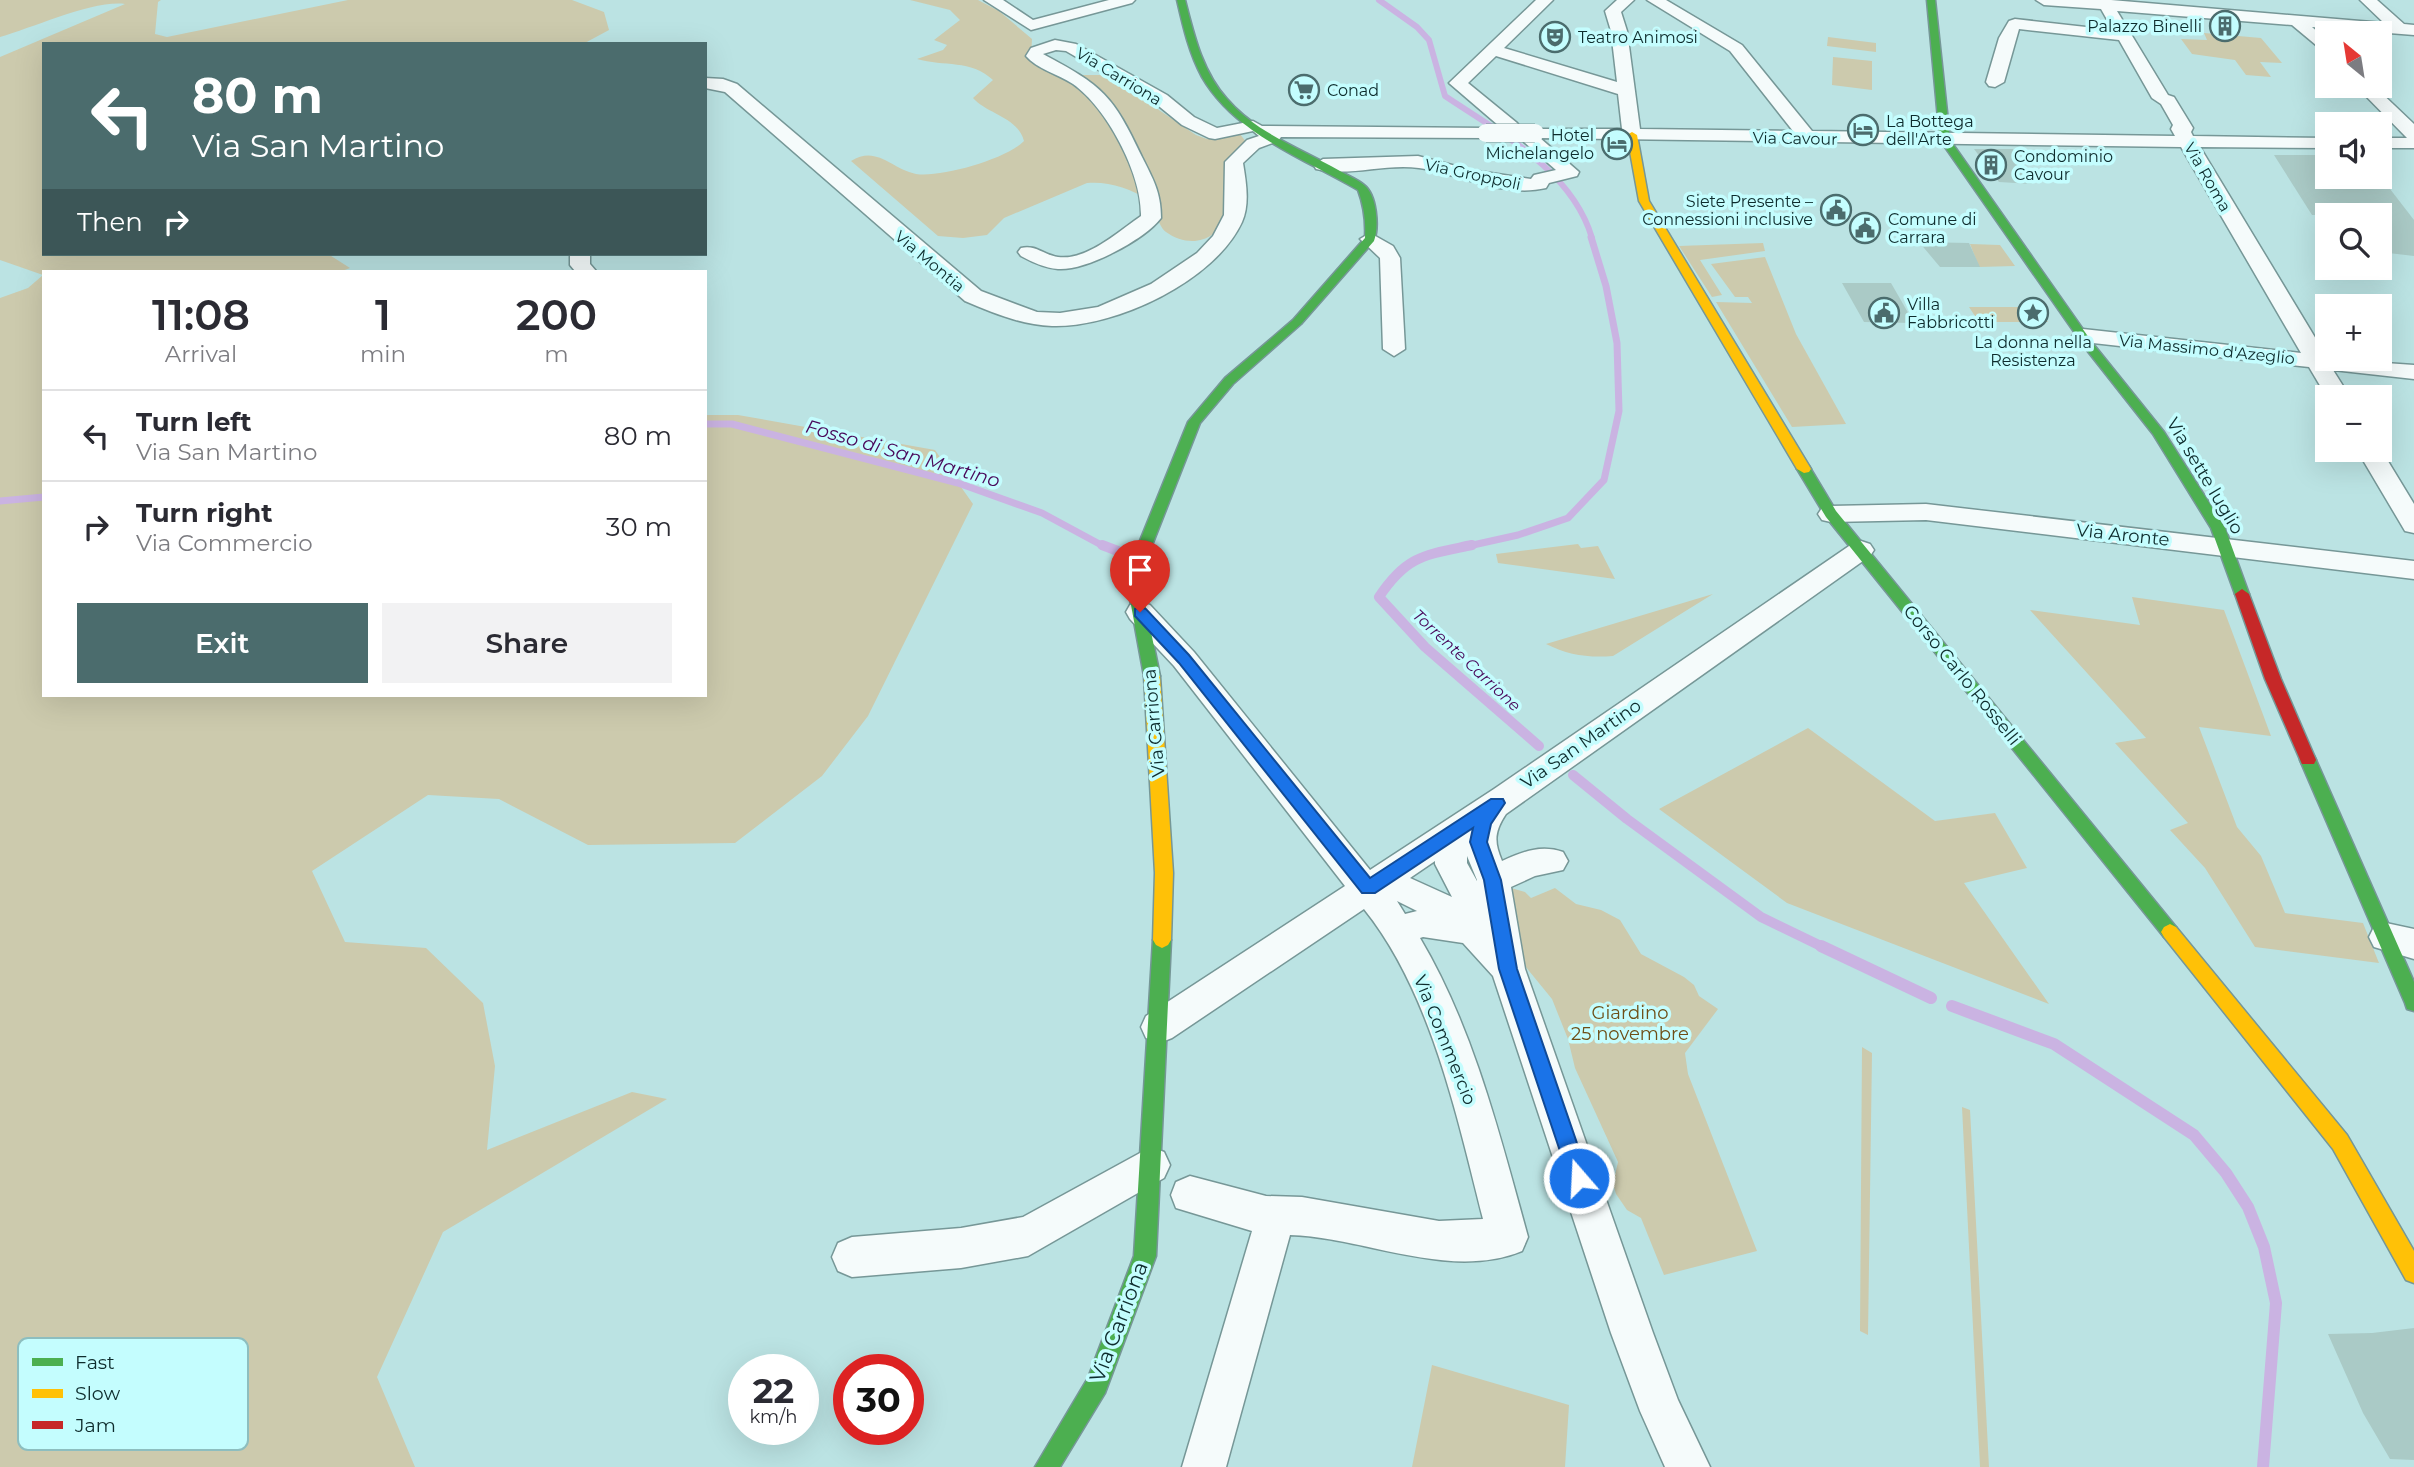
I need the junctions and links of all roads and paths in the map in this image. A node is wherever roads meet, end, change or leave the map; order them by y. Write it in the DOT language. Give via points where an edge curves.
graph roads {
  1 [pos="992,0"];
  2 [pos="1126,0"];
  3 [pos="1181,0"];
  4 [pos="1545,0"];
  5 [pos="1626,0"];
  6 [pos="1655,0"];
  7 [pos="1931,0"];
  8 [pos="2044,0"];
  9 [pos="2368,0"];
  10 [pos="2104,3"];
  11 [pos="2198,7"];
  12 [pos="2297,21"];
  13 [pos="2407,29"];
  14 [pos="2124,36"];
  15 [pos="2315,38"];
  16 [pos="1494,50"];
  17 [pos="1995,82"];
  18 [pos="707,83"];
  19 [pos="1627,91"];
  20 [pos="2376,98"];
  21 [pos="1511,127"];
  22 [pos="1262,131"];
  23 [pos="2414,134"];
  24 [pos="1632,135"];
  25 [pos="1534,138"];
  26 [pos="1808,138"];
  27 [pos="1945,140"];
  28 [pos="2188,141"];
  29 [pos="2315,142"];
  30 [pos="2392,143"];
  31 [pos="2414,143"];
  32 [pos="1323,165"];
  33 [pos="1370,239"];
  34 [pos="1028,252"];
  35 [pos="2083,336"];
  36 [pos="1394,349"];
  37 [pos="2315,359"];
  38 [pos="2315,367"];
  39 [pos="2391,371"];
  40 [pos="2414,372"];
  41 [pos="2376,462"];
  42 [pos="1831,514"];
  43 [pos="2414,525"];
  44 [pos="2226,547"];
  45 [pos="1861,550"];
  46 [pos="2414,570"];
  47 [pos="1140,612"];
  48 [pos="1501,801"];
  49 [pos="1452,833"];
  50 [pos="1552,861"];
  51 [pos="1493,880"];
  52 [pos="1374,885"];
  53 [pos="1398,930"];
  54 [pos="1473,930"];
  55 [pos="2400,941"];
  56 [pos="1508,969"];
  57 [pos="2414,1003"];
  58 [pos="1159,1027"];
  59 [pos="1151,1165"];
  60 [pos="1190,1195"];
  61 [pos="1276,1216"];
  62 [pos="852,1257"];
  63 [pos="2414,1272"];
  64 [pos="1047,1467"];
  65 [pos="1204,1467"];
  66 [pos="1688,1467"];
  1 -- 2 [label="street" via="1031,25"];
  3 -- 22 [label="street" via="1210,81 1232,112"];
  4 -- 16 [label="street"];
  5 -- 19 [label="street, Corso Carlo Rosselli" via="1613,11"];
  6 -- 26 [label="street" via="1736,48"];
  7 -- 27 [label="street, Via sette luglio"];
  8 -- 10 [label="street"];
  9 -- 13 [label="street"];
  10 -- 11 [label="street"];
  10 -- 14 [label="street, Via Roma"];
  11 -- 12 [label="street"];
  12 -- 13 [label="street"];
  12 -- 15 [label="street"];
  14 -- 17 [label="street" via="2015,24"];
  14 -- 28 [label="street, Via Roma" via="2161,98 2168,100"];
  16 -- 19 [label="street"];
  16 -- 21 [label="street" via="1458,83"];
  18 -- 22 [label="street, Via Montia" via="731,88 973,296 1020,317 1059,320 1098,313 1152,292 1181,274 1214,247 1233,220 1234,162"];
  19 -- 24 [label="street, Corso Carlo Rosselli"];
  20 -- 23 [label="street"];
  22 -- 25 [label="street, Via Cavour, bridge" via="1486,133"];
  22 -- 32 [label="street"];
  22 -- 34 [label="street, Via Carriona" via="1215,134 1070,47 1055,45 1037,51 1034,56 1077,79 1113,113 1151,196 1151,218 1077,261 1057,263"];
  24 -- 25 [label="street, Via Cavour"];
  24 -- 26 [label="street, Via Cavour"];
  24 -- 42 [label="street, Corso Carlo Rosselli" via="1644,201"];
  25 -- 32 [label="street, Via Groppoli" via="1569,170 1531,186 1418,162"];
  26 -- 27 [label="street, Via Cavour"];
  27 -- 28 [label="street, Via Cavour"];
  27 -- 35 [label="street, Via sette luglio"];
  28 -- 29 [label="street, Via Cavour"];
  28 -- 37 [label="street, Via Roma" via="2230,232 2263,270"];
  30 -- 31 [label="street"];
  32 -- 33 [label="street" via="1362,188 1370,204"];
  33 -- 36 [label="street" via="1390,258"];
  33 -- 47 [label="street, Via Carriona" via="1297,322 1229,381 1194,422 1140,558 1135,583"];
  35 -- 38 [label="street, Via Massimo d'Azeglio"];
  35 -- 44 [label="street, Via sette luglio" via="2158,432"];
  39 -- 40 [label="street, Via Massimo d'Azeglio"];
  41 -- 43 [label="street"];
  42 -- 44 [label="street, Via Aronte" via="1926,512"];
  42 -- 45 [label="street, Corso Carlo Rosselli"];
  44 -- 46 [label="street, Via Aronte"];
  44 -- 55 [label="street, Via sette luglio" via="2273,679"];
  45 -- 48 [label="street, Via San Martino"];
  45 -- 63 [label="street, Corso Carlo Rosselli" via="2340,1142"];
  47 -- 52 [label="street, Via Commercio"];
  47 -- 58 [label="street, Via Carriona" via="1154,694 1164,873"];
  48 -- 49 [label="street, Via San Martino"];
  48 -- 51 [label="street" via="1483,822 1478,842"];
  49 -- 52 [label="street, Via San Martino"];
  49 -- 56 [label="street" via="1451,864 1458,882"];
  50 -- 51 [label="street" via="1531,863"];
  51 -- 56 [label="street"];
  52 -- 53 [label="street, Via Commercio"];
  52 -- 54 [label="street" via="1426,897"];
  52 -- 58 [label="street, Via San Martino"];
  53 -- 54 [label="street" via="1423,923"];
  53 -- 61 [label="street, Via Commercio" via="1471,1097 1508,1237 1439,1241 1301,1216"];
  54 -- 56 [label="street"];
  55 -- 57 [label="street, Via sette luglio"];
  56 -- 66 [label="street" via="1634,1338"];
  58 -- 59 [label="street, Via Carriona"];
  59 -- 62 [label="street" via="1028,1236 961,1248"];
  59 -- 64 [label="street, Via Carriona" via="1145,1256 1097,1385"];
  60 -- 61 [label="street, Via Commercio"];
  61 -- 65 [label="street"];
}
